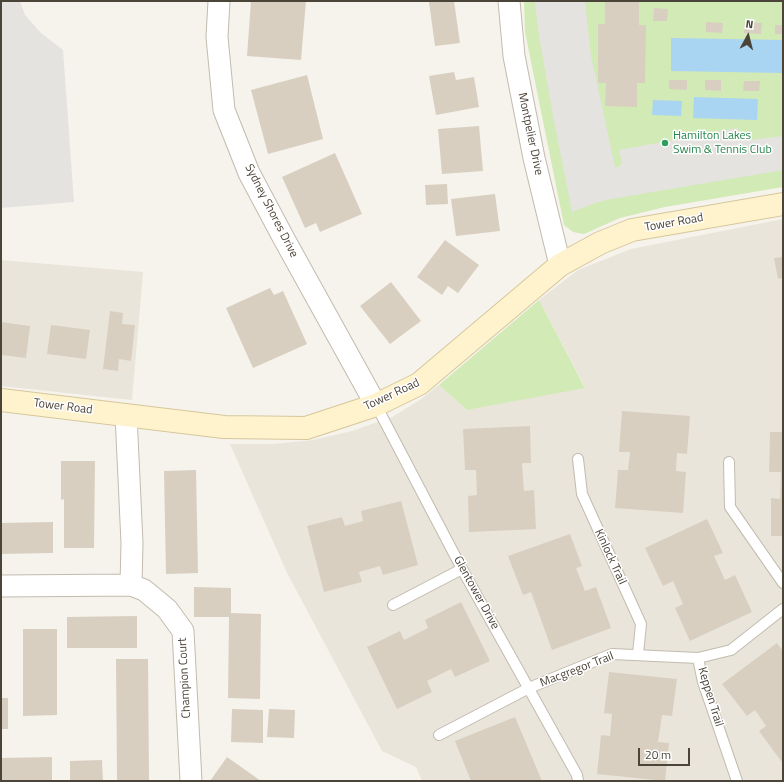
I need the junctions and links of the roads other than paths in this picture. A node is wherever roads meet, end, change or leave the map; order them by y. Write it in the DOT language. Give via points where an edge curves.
graph roads {
  1 [pos="220,1"];
  2 [pos="509,1"];
  3 [pos="783,204"];
  4 [pos="560,265"];
  5 [pos="1,400"];
  6 [pos="376,404"];
  7 [pos="126,415"];
  8 [pos="578,459"];
  9 [pos="730,462"];
  10 [pos="462,569"];
  11 [pos="783,583"];
  12 [pos="131,585"];
  13 [pos="1,586"];
  14 [pos="393,605"];
  15 [pos="783,609"];
  16 [pos="638,654"];
  17 [pos="698,658"];
  18 [pos="529,688"];
  19 [pos="439,735"];
  20 [pos="191,781"];
  21 [pos="578,781"];
  22 [pos="737,781"];
  1 -- 6 [label="street, Sydney Shores Drive" via="218,37 224,110 253,179"];
  2 -- 4 [label="street, Montpelier Drive" via="514,56 534,158"];
  3 -- 4 [label="street, Tower Road" via="632,230 600,243"];
  4 -- 6 [label="street, Tower Road" via="419,384"];
  5 -- 7 [label="street, Tower Road"];
  6 -- 7 [label="street, Tower Road" via="306,428 224,427"];
  6 -- 10 [label="lane, Glentower Drive"];
  7 -- 12 [label="street" via="132,543"];
  8 -- 16 [label="lane, Kinlock Trail" via="582,494 641,624"];
  9 -- 11 [label="lane" via="730,507"];
  10 -- 14 [label="lane"];
  10 -- 18 [label="lane, Glentower Drive"];
  12 -- 13 [label="street, Champion Court"];
  12 -- 20 [label="street, Champion Court" via="144,590 167,609 183,631"];
  15 -- 17 [label="lane, Macgregor Trail" via="731,650"];
  16 -- 17 [label="lane, Macgregor Trail"];
  16 -- 18 [label="lane, Macgregor Trail" via="612,654"];
  17 -- 22 [label="lane, Keppen Trail" via="703,682"];
  18 -- 19 [label="lane, Macgregor Trail"];
  18 -- 21 [label="lane, Glentower Drive"];
}
